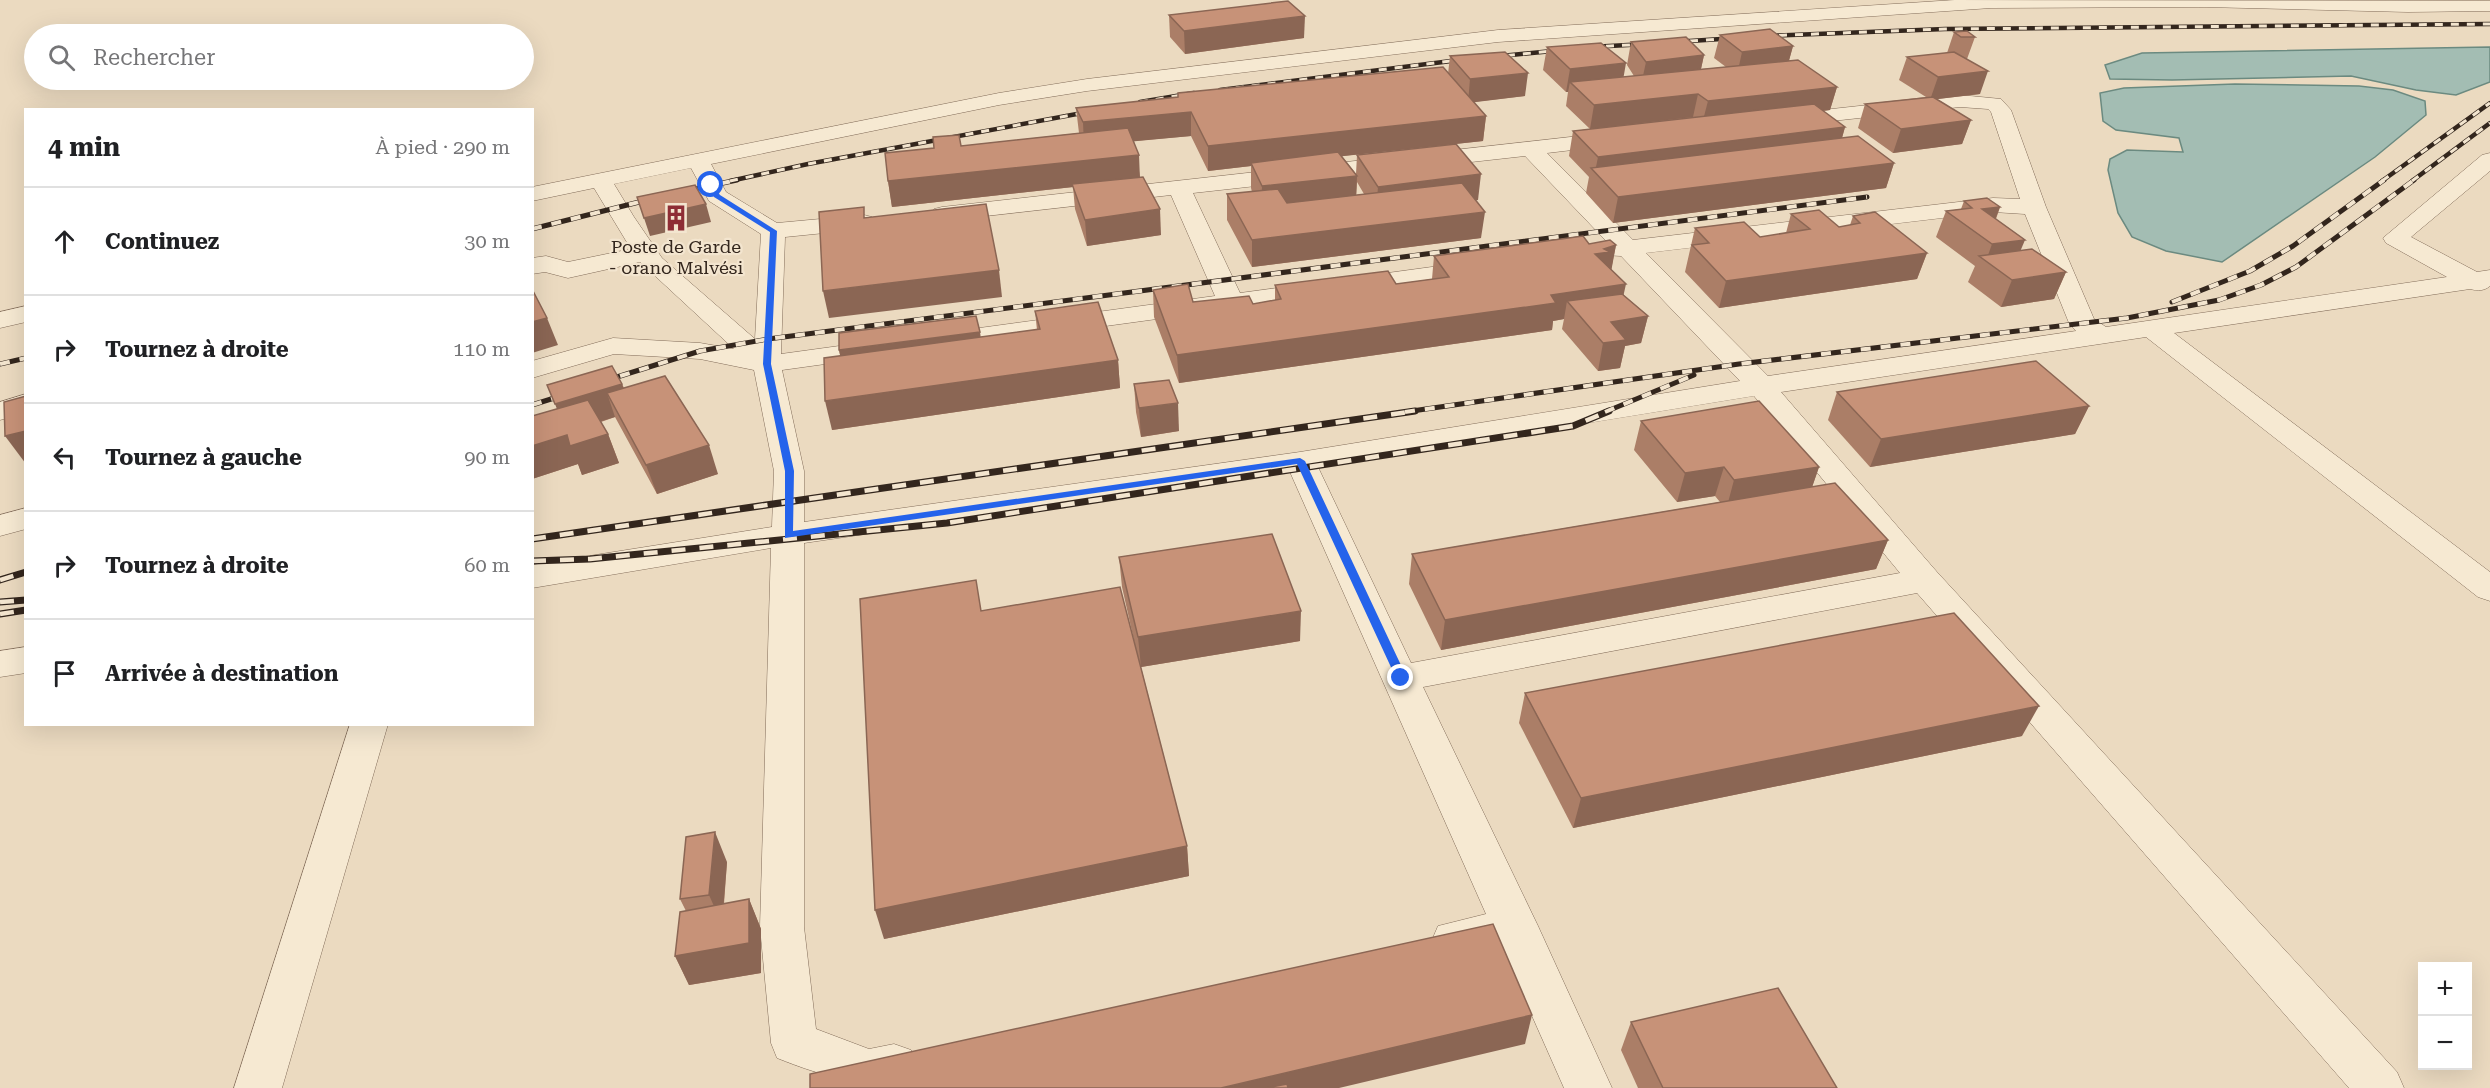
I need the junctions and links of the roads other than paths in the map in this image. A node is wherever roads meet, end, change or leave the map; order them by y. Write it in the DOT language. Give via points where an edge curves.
graph roads {
  1 [pos="2490,6"];
  2 [pos="1760,123"];
  3 [pos="1634,137"];
  4 [pos="1531,149"];
  5 [pos="697,159"];
  6 [pos="2490,160"];
  7 [pos="600,179"];
  8 [pos="1179,188"];
  9 [pos="534,197"];
  10 [pos="2034,207"];
  11 [pos="921,216"];
  12 [pos="887,220"];
  13 [pos="773,231"];
  14 [pos="1628,248"];
  15 [pos="1594,252"];
  16 [pos="646,253"];
  17 [pos="1500,265"];
  18 [pos="534,266"];
  19 [pos="2484,283"];
  20 [pos="1231,302"];
  21 [pos="24,314"];
  22 [pos="0,320"];
  23 [pos="2151,328"];
  24 [pos="2101,336"];
  25 [pos="767,364"];
  26 [pos="534,369"];
  27 [pos="1761,386"];
  28 [pos="24,405"];
  29 [pos="0,411"];
  30 [pos="1300,461"];
  31 [pos="24,519"];
  32 [pos="0,526"];
  33 [pos="788,535"];
  34 [pos="534,577"];
  35 [pos="1925,580"];
  36 [pos="2490,590"];
  37 [pos="24,660"];
  38 [pos="0,664"];
  39 [pos="1401,678"];
  40 [pos="368,726"];
  41 [pos="1516,926"];
  42 [pos="1424,947"];
  43 [pos="927,1059"];
  44 [pos="258,1088"];
  45 [pos="1588,1088"];
  46 [pos="2380,1088"];
  1 -- 5 [label="street" via="1991,3 1498,36 1087,85"];
  2 -- 10 [label="street" via="1960,101 1994,103 2001,110"];
  3 -- 4 [label="street"];
  4 -- 8 [label="street"];
  4 -- 14 [label="street"];
  5 -- 7 [label="street"];
  5 -- 13 [label="street" via="717,196"];
  6 -- 19 [label="street" via="2395,238"];
  7 -- 9 [label="street"];
  7 -- 16 [label="street"];
  8 -- 11 [label="street"];
  8 -- 20 [label="street"];
  10 -- 14 [label="street" via="1993,205"];
  10 -- 24 [label="street" via="2082,323"];
  12 -- 13 [label="street"];
  13 -- 25 [label="street"];
  14 -- 15 [label="street"];
  14 -- 27 [label="street"];
  16 -- 18 [label="street" via="568,270 546,264"];
  16 -- 25 [label="street"];
  17 -- 20 [label="street"];
  19 -- 23 [label="street"];
  20 -- 25 [label="street"];
  21 -- 22 [label="street"];
  23 -- 24 [label="street"];
  23 -- 36 [label="street"];
  24 -- 27 [label="street"];
  25 -- 26 [label="street" via="700,351 613,346"];
  25 -- 33 [label="street" via="789,471"];
  27 -- 30 [label="street"];
  27 -- 35 [label="street"];
  28 -- 29 [label="street"];
  30 -- 33 [label="street"];
  30 -- 39 [label="street"];
  31 -- 32 [label="street"];
  33 -- 34 [label="street"];
  33 -- 43 [label="street" via="782,927 794,1043 869,1072"];
  35 -- 39 [label="street"];
  35 -- 46 [label="street"];
  37 -- 38 [label="street"];
  39 -- 41 [label="street"];
  40 -- 44 [label="street"];
  41 -- 42 [label="street"];
  41 -- 45 [label="street"];
}
